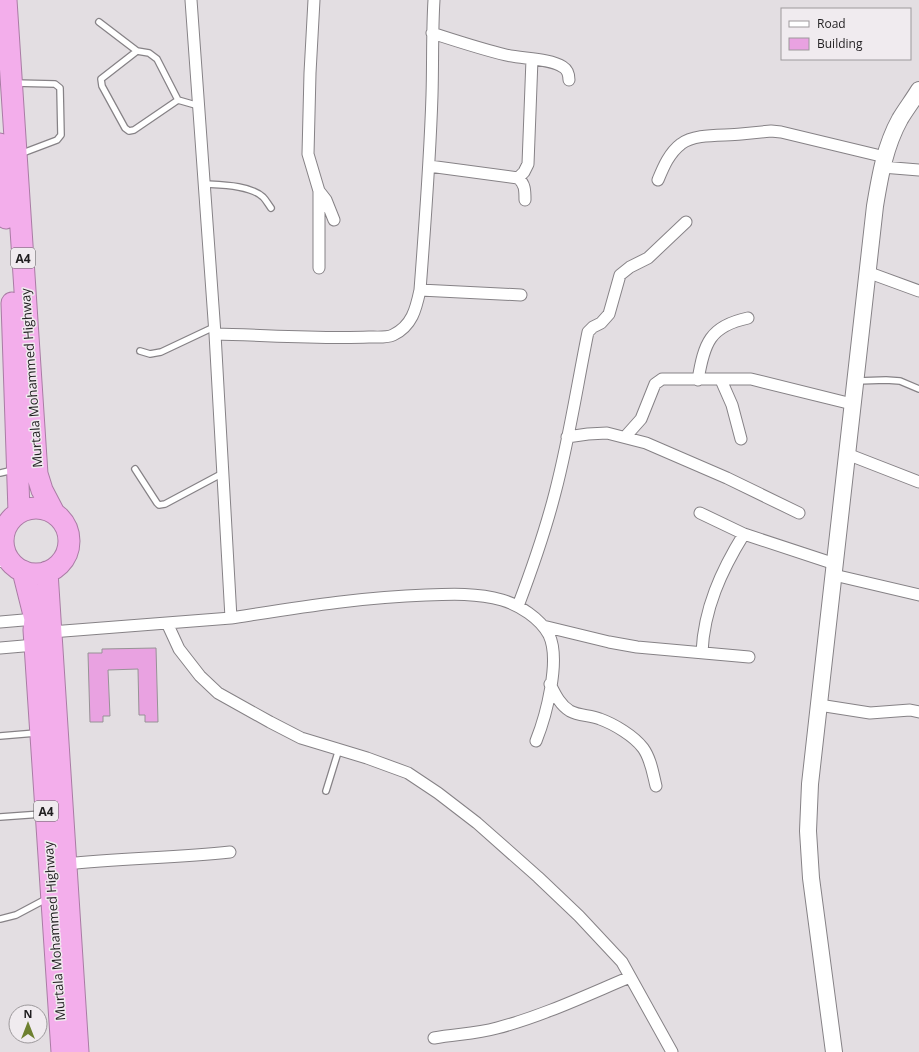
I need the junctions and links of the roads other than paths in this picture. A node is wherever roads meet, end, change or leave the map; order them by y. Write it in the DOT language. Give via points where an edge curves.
graph roads {
  1 [pos="6,0"];
  2 [pos="191,0"];
  3 [pos="314,0"];
  4 [pos="434,0"];
  5 [pos="99,22"];
  6 [pos="432,33"];
  7 [pos="137,51"];
  8 [pos="532,58"];
  9 [pos="569,80"];
  10 [pos="12,83"];
  11 [pos="919,90"];
  12 [pos="178,100"];
  13 [pos="199,106"];
  14 [pos="0,144"];
  15 [pos="16,156"];
  16 [pos="884,162"];
  17 [pos="429,166"];
  18 [pos="919,170"];
  19 [pos="518,178"];
  20 [pos="658,180"];
  21 [pos="204,184"];
  22 [pos="318,191"];
  23 [pos="525,200"];
  24 [pos="2,203"];
  25 [pos="271,208"];
  26 [pos="334,220"];
  27 [pos="686,222"];
  28 [pos="319,268"];
  29 [pos="867,272"];
  30 [pos="420,290"];
  31 [pos="919,290"];
  32 [pos="521,295"];
  33 [pos="748,318"];
  34 [pos="215,331"];
  35 [pos="140,351"];
  36 [pos="698,380"];
  37 [pos="721,380"];
  38 [pos="855,381"];
  39 [pos="919,389"];
  40 [pos="852,404"];
  41 [pos="567,437"];
  42 [pos="625,437"];
  43 [pos="741,439"];
  44 [pos="847,454"];
  45 [pos="135,469"];
  46 [pos="9,471"];
  47 [pos="223,473"];
  48 [pos="919,482"];
  49 [pos="19,512"];
  50 [pos="54,513"];
  51 [pos="700,513"];
  52 [pos="799,514"];
  53 [pos="2,531"];
  54 [pos="744,534"];
  55 [pos="12,566"];
  56 [pos="834,569"];
  57 [pos="47,572"];
  58 [pos="919,595"];
  59 [pos="518,606"];
  60 [pos="231,618"];
  61 [pos="35,619"];
  62 [pos="0,622"];
  63 [pos="167,623"];
  64 [pos="543,626"];
  65 [pos="51,632"];
  66 [pos="35,645"];
  67 [pos="0,648"];
  68 [pos="702,652"];
  69 [pos="750,657"];
  70 [pos="550,684"];
  71 [pos="819,705"];
  72 [pos="919,712"];
  73 [pos="41,733"];
  74 [pos="0,736"];
  75 [pos="536,741"];
  76 [pos="339,749"];
  77 [pos="656,786"];
  78 [pos="326,791"];
  79 [pos="46,813"];
  80 [pos="0,817"];
  81 [pos="230,852"];
  82 [pos="66,864"];
  83 [pos="52,896"];
  84 [pos="0,919"];
  85 [pos="630,977"];
  86 [pos="434,1038"];
  87 [pos="62,1052"];
  88 [pos="78,1052"];
  89 [pos="672,1052"];
  90 [pos="834,1052"];
  1 -- 10 [label="highway, Murtala Mohammed Highway / A4"];
  2 -- 13 [label="street"];
  3 -- 22 [label="street" via="308,154"];
  4 -- 6 [label="street"];
  5 -- 7 [label="lane"];
  6 -- 8 [label="street" via="507,56"];
  6 -- 17 [label="street"];
  7 -- 12 [label="lane" via="149,53 157,59"];
  7 -- 12 [label="lane" via="101,79 102,86 125,128 129,131 134,130"];
  8 -- 9 [label="street" via="564,67"];
  8 -- 19 [label="street" via="528,164"];
  10 -- 15 [label="highway, Murtala Mohammed Highway / A4"];
  10 -- 15 [label="lane" via="55,84 60,88 61,135 57,140"];
  11 -- 16 [label="main road" via="900,120 889,143"];
  12 -- 13 [label="lane"];
  13 -- 21 [label="street"];
  14 -- 24 [label="highway, Murtala Mohammed Highway / A4"];
  15 -- 50 [label="highway, Murtala Mohammed Highway / A4" via="37,474"];
  16 -- 18 [label="street"];
  16 -- 20 [label="street" via="771,131 693,138 681,144 672,153"];
  16 -- 29 [label="main road" via="875,206"];
  17 -- 19 [label="street"];
  17 -- 30 [label="street"];
  19 -- 23 [label="street" via="523,184"];
  21 -- 25 [label="lane" via="241,187 258,194"];
  21 -- 34 [label="street"];
  22 -- 26 [label="street" via="326,200"];
  22 -- 28 [label="street"];
  24 -- 46 [label="highway, Murtala Mohammed Highway / A4" via="11,279"];
  27 -- 41 [label="street" via="648,258 620,275 609,314 588,332"];
  29 -- 31 [label="street"];
  29 -- 38 [label="main road"];
  30 -- 32 [label="street"];
  30 -- 34 [label="street" via="417,307 411,320 403,329 391,336 356,338"];
  33 -- 36 [label="street" via="725,325 714,334 703,355"];
  34 -- 35 [label="lane" via="162,352 150,354"];
  34 -- 47 [label="street"];
  36 -- 37 [label="street"];
  36 -- 42 [label="street" via="662,379 655,384 641,420"];
  37 -- 40 [label="street" via="751,379"];
  37 -- 43 [label="street" via="732,405"];
  38 -- 39 [label="lane" via="900,381"];
  38 -- 40 [label="main road"];
  40 -- 44 [label="main road"];
  41 -- 42 [label="street" via="607,433"];
  41 -- 59 [label="street" via="541,545"];
  42 -- 52 [label="street" via="727,478"];
  44 -- 48 [label="street"];
  44 -- 56 [label="main road"];
  45 -- 47 [label="lane" via="159,505 166,504"];
  46 -- 49 [label="highway, Murtala Mohammed Highway / A4"];
  47 -- 60 [label="street"];
  49 -- 50 [label="highway" via="30,508 43,508"];
  49 -- 53 [label="highway, A4"];
  50 -- 57 [label="highway, A4" via="63,521 68,532 69,544 58,566"];
  51 -- 54 [label="street"];
  53 -- 55 [label="highway, A4" via="5,555"];
  54 -- 56 [label="street"];
  54 -- 68 [label="street" via="730,557 711,600"];
  55 -- 57 [label="highway" via="35,574"];
  55 -- 61 [label="highway, Murtala Mohammed Highway / A4"];
  56 -- 58 [label="street"];
  56 -- 71 [label="main road"];
  57 -- 65 [label="highway, Murtala Mohammed Highway / A4"];
  59 -- 60 [label="street" via="502,600 460,594 404,595 334,602"];
  59 -- 64 [label="street"];
  60 -- 63 [label="street"];
  61 -- 62 [label="street"];
  61 -- 66 [label="highway, Murtala Mohammed Highway / A4"];
  63 -- 65 [label="street"];
  63 -- 76 [label="street" via="179,649 200,676 218,693 300,738"];
  64 -- 68 [label="street" via="637,647"];
  64 -- 70 [label="street" via="552,645 554,657"];
  65 -- 82 [label="highway, Murtala Mohammed Highway / A4"];
  66 -- 67 [label="street"];
  66 -- 73 [label="highway, Murtala Mohammed Highway / A4"];
  68 -- 69 [label="street"];
  70 -- 75 [label="street" via="543,725"];
  70 -- 77 [label="street" via="559,702 570,711 612,723 642,748"];
  71 -- 72 [label="street" via="870,712"];
  71 -- 90 [label="main road" via="810,784 808,831 811,878"];
  73 -- 74 [label="lane"];
  73 -- 79 [label="highway, Murtala Mohammed Highway / A4"];
  76 -- 78 [label="lane"];
  76 -- 85 [label="street" via="408,773 444,797 477,823 579,916 622,962"];
  79 -- 80 [label="lane"];
  79 -- 83 [label="highway, Murtala Mohammed Highway / A4"];
  81 -- 82 [label="street"];
  82 -- 88 [label="highway, Murtala Mohammed Highway / A4"];
  83 -- 84 [label="lane" via="16,915"];
  83 -- 87 [label="highway, Murtala Mohammed Highway / A4"];
  85 -- 86 [label="street" via="555,1009 497,1028"];
  85 -- 89 [label="street"];
}
